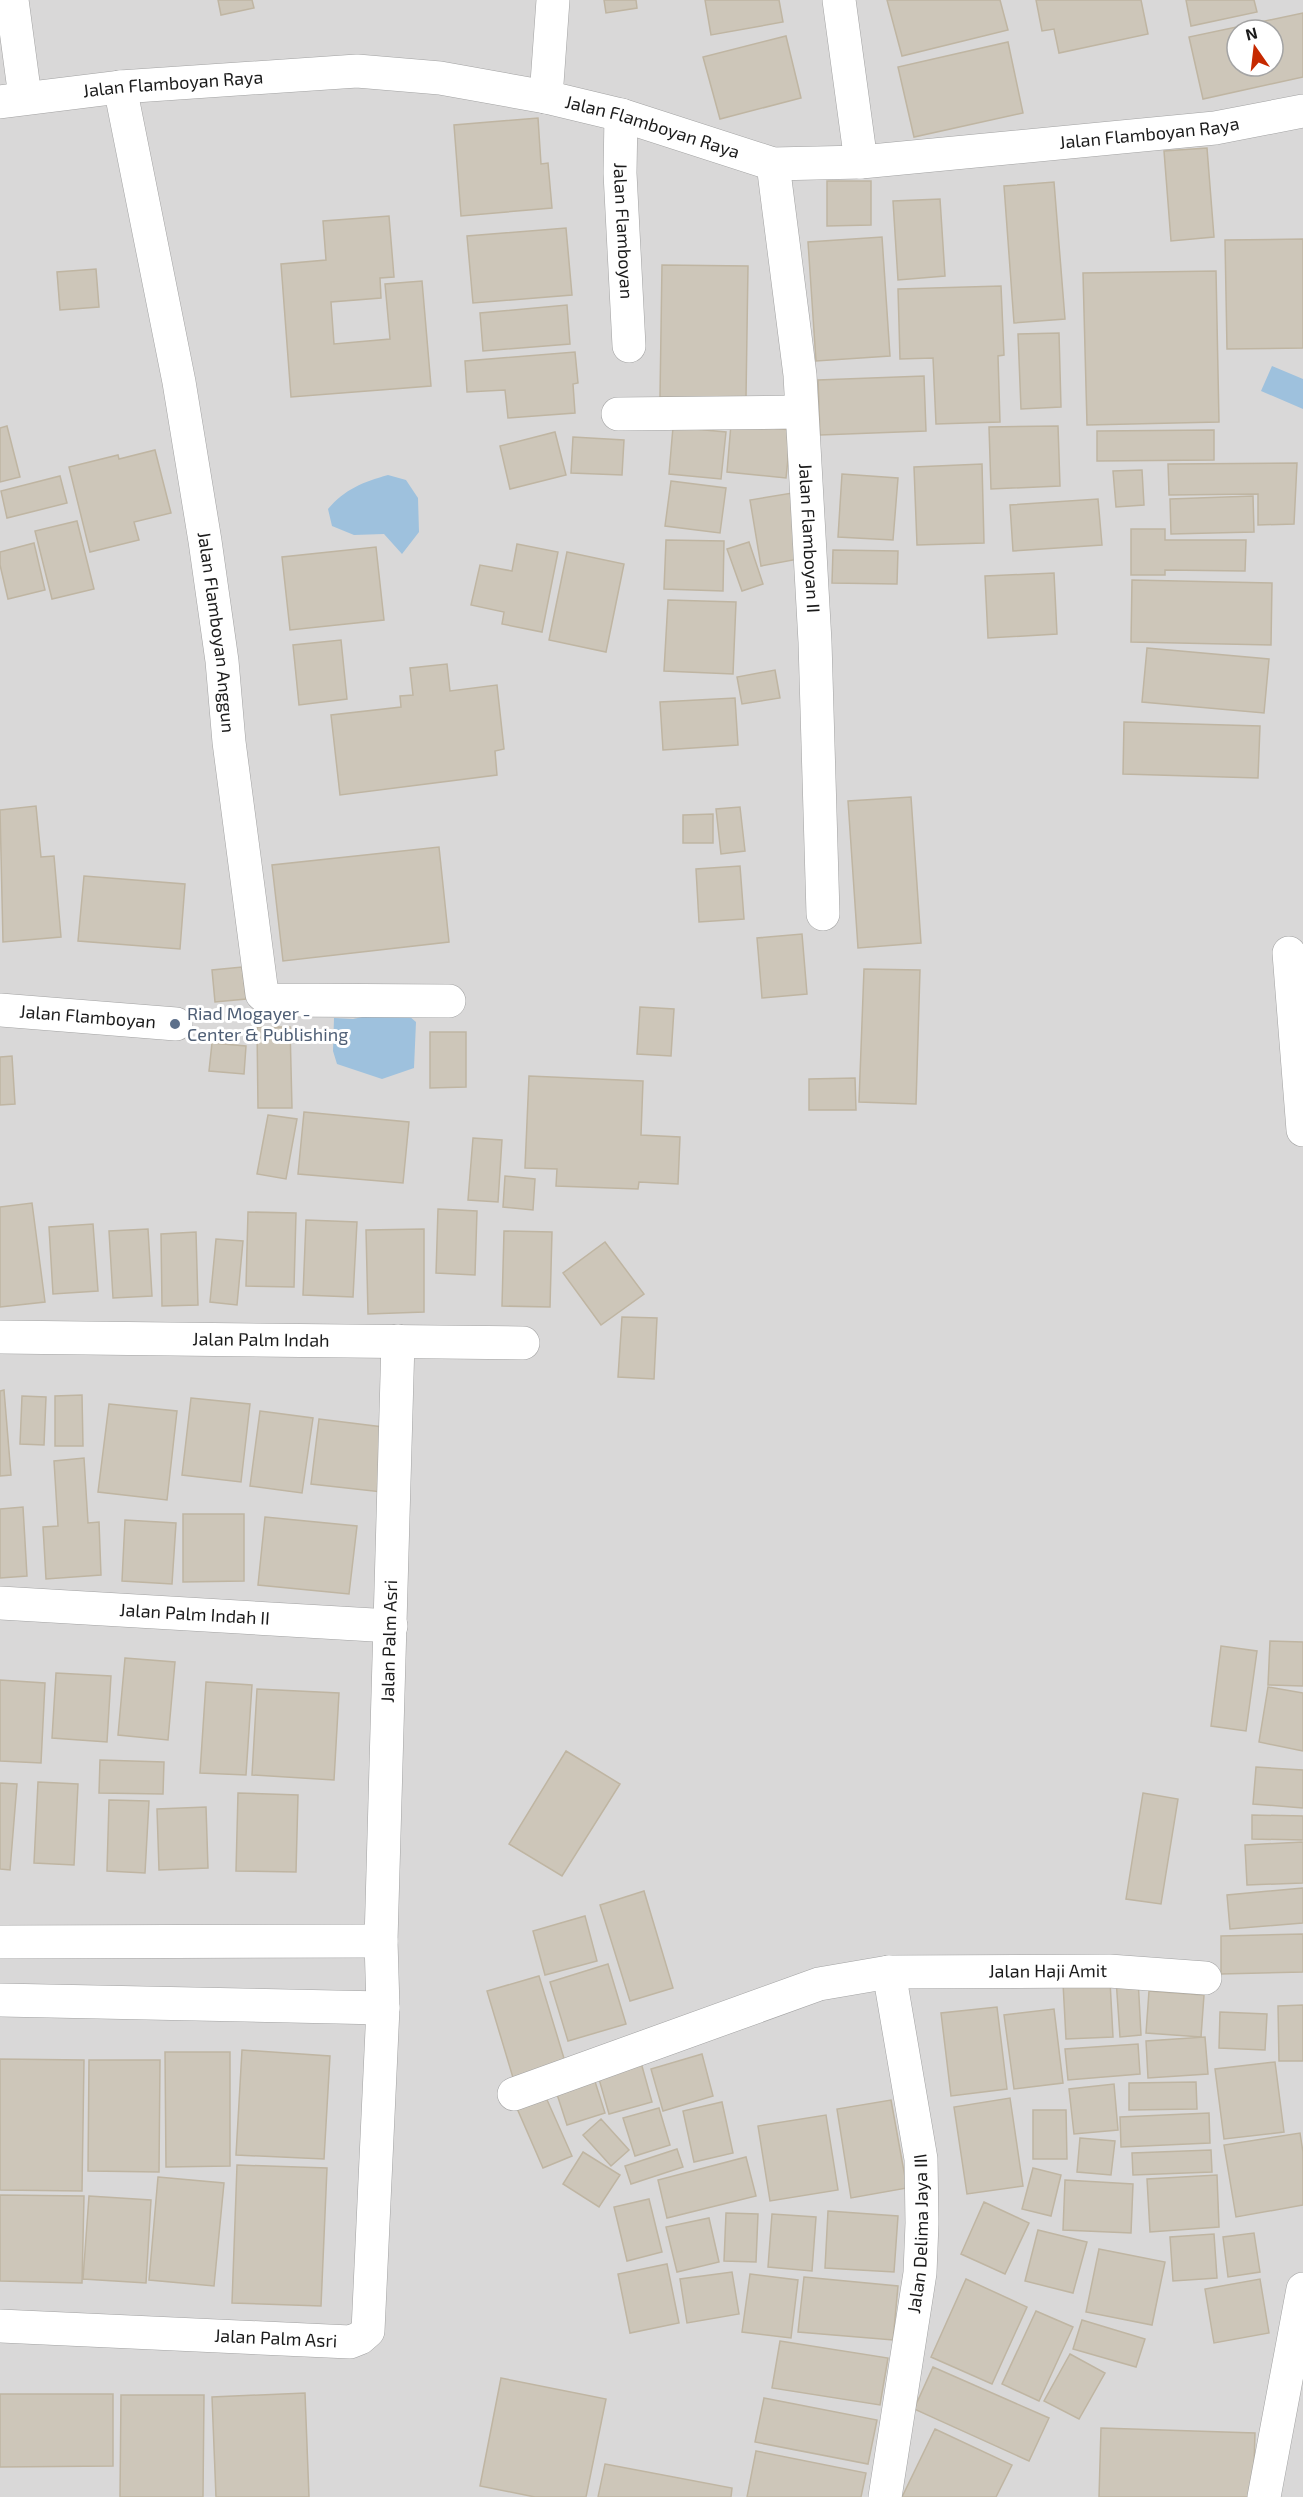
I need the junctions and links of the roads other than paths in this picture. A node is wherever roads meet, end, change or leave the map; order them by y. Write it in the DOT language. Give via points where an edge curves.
graph roads {
  1 [pos="12,0"];
  2 [pos="553,0"];
  3 [pos="839,0"];
  4 [pos="120,87"];
  5 [pos="546,97"];
  6 [pos="12,100"];
  7 [pos="1303,111"];
  8 [pos="621,116"];
  9 [pos="861,162"];
  10 [pos="773,164"];
  11 [pos="629,346"];
  12 [pos="801,411"];
  13 [pos="618,414"];
  14 [pos="823,914"];
  15 [pos="1290,953"];
  16 [pos="448,1001"];
  17 [pos="0,1010"];
  18 [pos="176,1024"];
  19 [pos="1303,1130"];
  20 [pos="0,1337"];
  21 [pos="398,1341"];
  22 [pos="523,1343"];
  23 [pos="0,1603"];
  24 [pos="391,1626"];
  25 [pos="381,1941"];
  26 [pos="0,1942"];
  27 [pos="889,1972"];
  28 [pos="1204,1978"];
  29 [pos="0,2000"];
  30 [pos="382,2008"];
  31 [pos="514,2094"];
  32 [pos="1303,2289"];
  33 [pos="0,2326"];
  34 [pos="885,2497"];
  35 [pos="1264,2497"];
  1 -- 6 [label="street"];
  2 -- 5 [label="street"];
  3 -- 9 [label="street"];
  4 -- 5 [label="street, Jalan Flamboyan Raya" via="357,71 440,78"];
  4 -- 6 [label="street, Jalan Flamboyan Raya"];
  4 -- 16 [label="street, Jalan Flamboyan Anggun" via="179,382 205,541 262,994 269,1000"];
  5 -- 8 [label="street, Jalan Flamboyan Raya"];
  7 -- 9 [label="street, Jalan Flamboyan Raya" via="1215,128"];
  8 -- 10 [label="street, Jalan Flamboyan Raya"];
  8 -- 11 [label="street, Jalan Flamboyan"];
  9 -- 10 [label="street, Jalan Flamboyan Raya"];
  10 -- 12 [label="street, Jalan Flamboyan II" via="800,375"];
  12 -- 13 [label="street"];
  12 -- 14 [label="street, Jalan Flamboyan II" via="815,642"];
  15 -- 19 [label="street"];
  17 -- 18 [label="street, Jalan Flamboyan"];
  20 -- 21 [label="street, Jalan Palm Indah"];
  21 -- 22 [label="street, Jalan Palm Indah"];
  21 -- 24 [label="street, Jalan Palm Asri"];
  23 -- 24 [label="street, Jalan Palm Indah II"];
  24 -- 25 [label="street, Jalan Palm Asri"];
  25 -- 26 [label="street"];
  25 -- 30 [label="street, Jalan Palm Asri"];
  27 -- 28 [label="street, Jalan Haji Amit" via="1109,1971"];
  27 -- 31 [label="street, Jalan Haji Amit" via="819,1984"];
  27 -- 34 [label="street, Jalan Delima Jaya III" via="921,2159 922,2223 920,2273"];
  29 -- 30 [label="street"];
  30 -- 33 [label="street, Jalan Palm Asri" via="368,2331 360,2338 350,2342"];
  32 -- 35 [label="street"];
}
